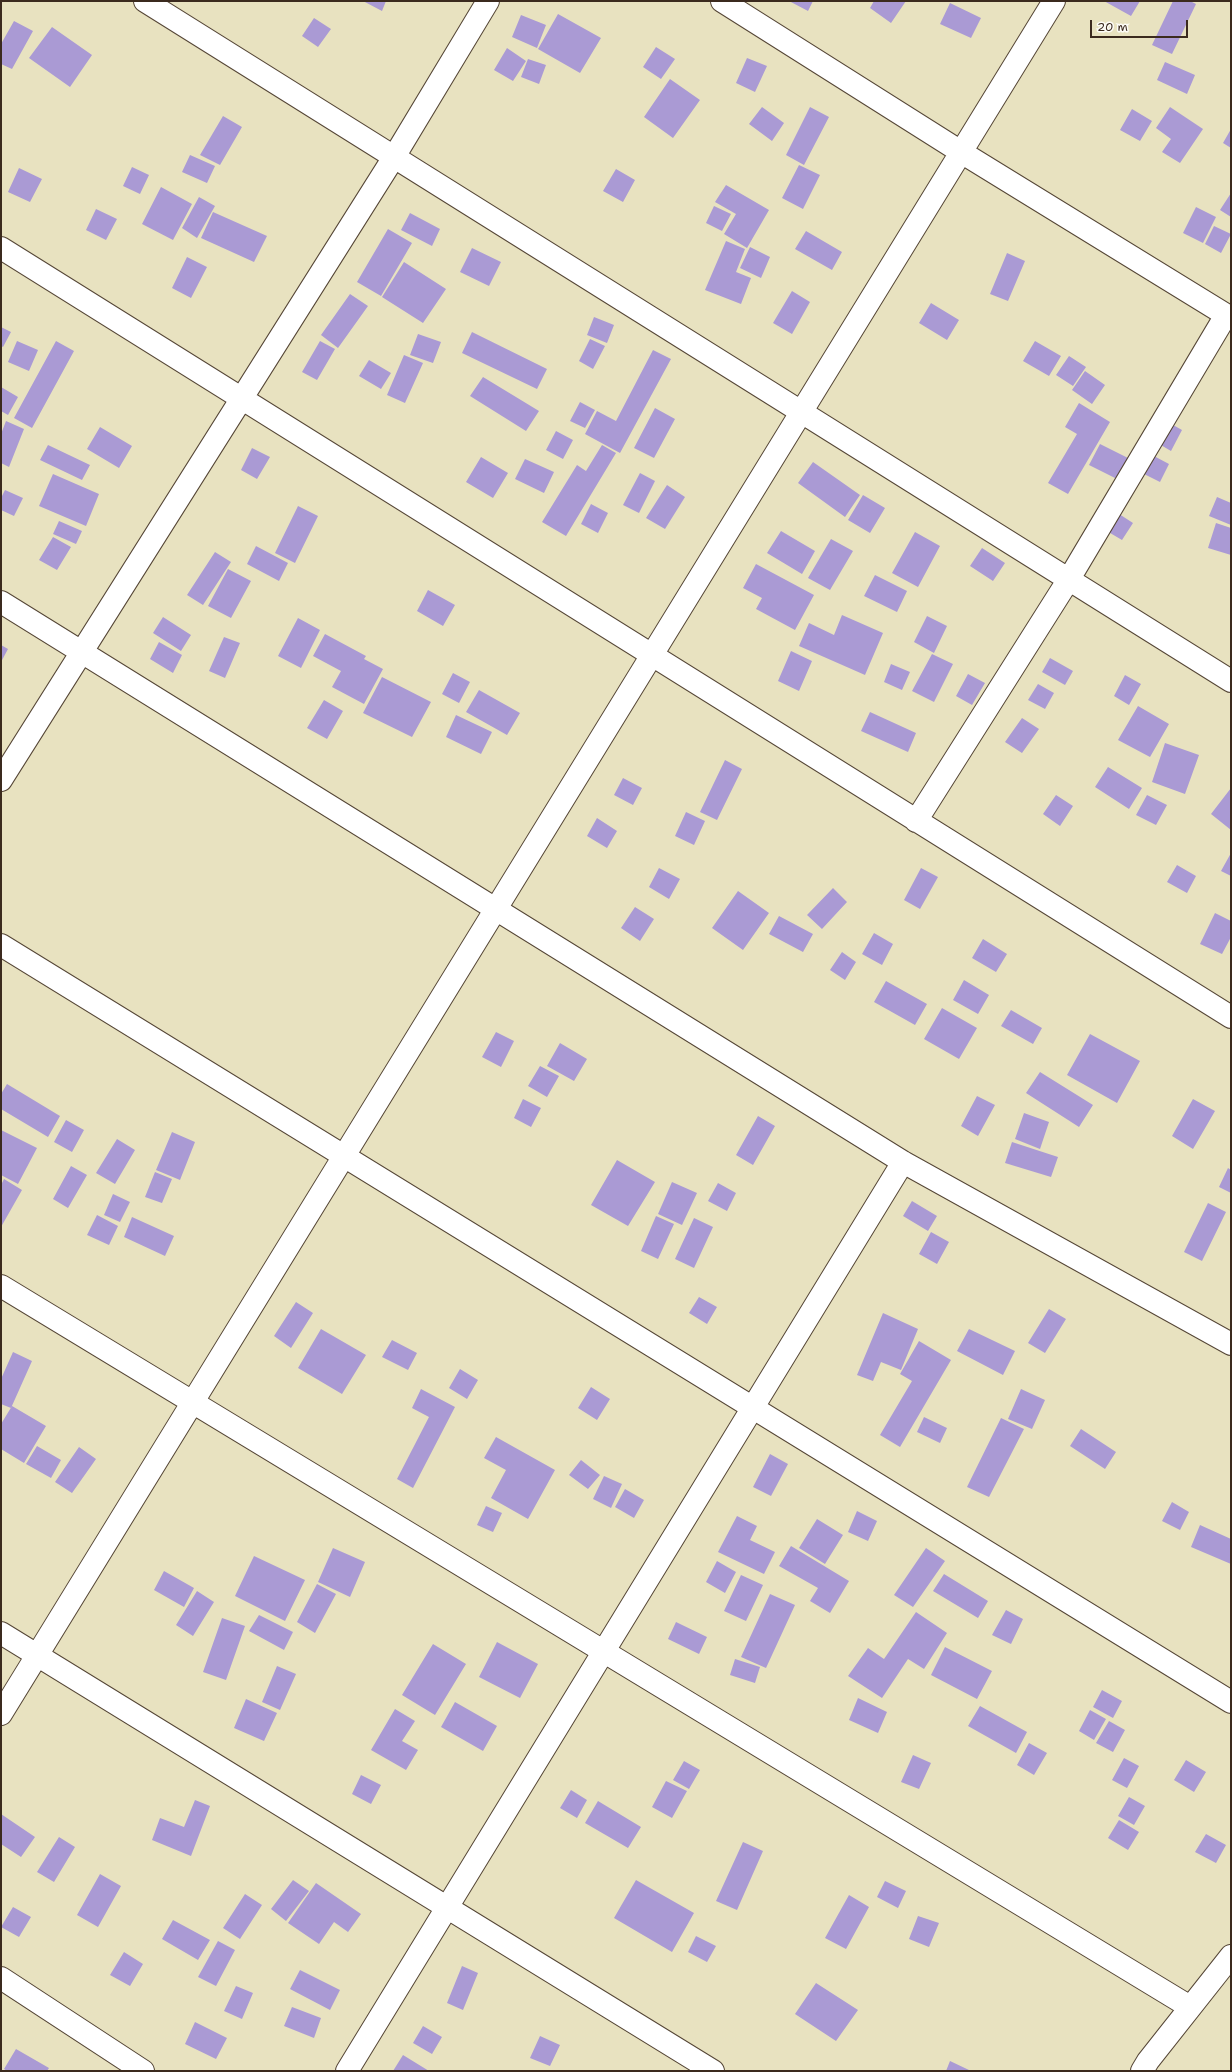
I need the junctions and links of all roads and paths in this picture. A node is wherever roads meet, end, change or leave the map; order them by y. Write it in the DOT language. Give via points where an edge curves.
graph roads {
  1 [pos="145,1"];
  2 [pos="488,1"];
  3 [pos="722,1"];
  4 [pos="1054,1"];
  5 [pos="961,152"];
  6 [pos="394,157"];
  7 [pos="1,248"];
  8 [pos="1228,317"];
  9 [pos="242,399"];
  10 [pos="802,412"];
  11 [pos="1069,579"];
  12 [pos="1,602"];
  13 [pos="82,652"];
  14 [pos="652,656"];
  15 [pos="1231,680"];
  16 [pos="1,780"];
  17 [pos="916,821"];
  18 [pos="496,909"];
  19 [pos="1,945"];
  20 [pos="1231,1018"];
  21 [pos="344,1156"];
  22 [pos="903,1162"];
  23 [pos="1,1286"];
  24 [pos="1231,1344"];
  25 [pos="193,1403"];
  26 [pos="752,1407"];
  27 [pos="1,1633"];
  28 [pos="602,1652"];
  29 [pos="37,1655"];
  30 [pos="1231,1702"];
  31 [pos="1,1714"];
  32 [pos="447,1907"];
  33 [pos="1231,1956"];
  34 [pos="1,1978"];
  35 [pos="1190,2007"];
  36 [pos="143,2071"];
  37 [pos="347,2071"];
  38 [pos="713,2071"];
  39 [pos="1142,2071"];
  1 -- 6 [label="street"];
  2 -- 6 [label="street"];
  3 -- 5 [label="street"];
  4 -- 5 [label="street"];
  5 -- 8 [label="street"];
  5 -- 10 [label="street"];
  6 -- 9 [label="street"];
  6 -- 10 [label="street"];
  7 -- 9 [label="street"];
  8 -- 11 [label="street"];
  9 -- 13 [label="street"];
  9 -- 14 [label="street"];
  10 -- 11 [label="street"];
  10 -- 14 [label="street"];
  11 -- 15 [label="street"];
  11 -- 17 [label="street"];
  12 -- 13 [label="street"];
  13 -- 16 [label="street"];
  13 -- 18 [label="street"];
  14 -- 17 [label="street"];
  14 -- 18 [label="street"];
  17 -- 20 [label="street"];
  18 -- 21 [label="street"];
  18 -- 22 [label="street"];
  19 -- 21 [label="street"];
  21 -- 25 [label="street"];
  21 -- 26 [label="street"];
  22 -- 24 [label="street"];
  22 -- 26 [label="street"];
  23 -- 25 [label="street"];
  25 -- 28 [label="street"];
  25 -- 29 [label="street"];
  26 -- 28 [label="street"];
  26 -- 30 [label="street"];
  27 -- 29 [label="street"];
  28 -- 32 [label="street"];
  28 -- 35 [label="street"];
  29 -- 31 [label="street"];
  29 -- 32 [label="street"];
  32 -- 37 [label="street"];
  32 -- 38 [label="street"];
  33 -- 35 [label="street"];
  34 -- 36 [label="street"];
  35 -- 39 [label="street"];
}
